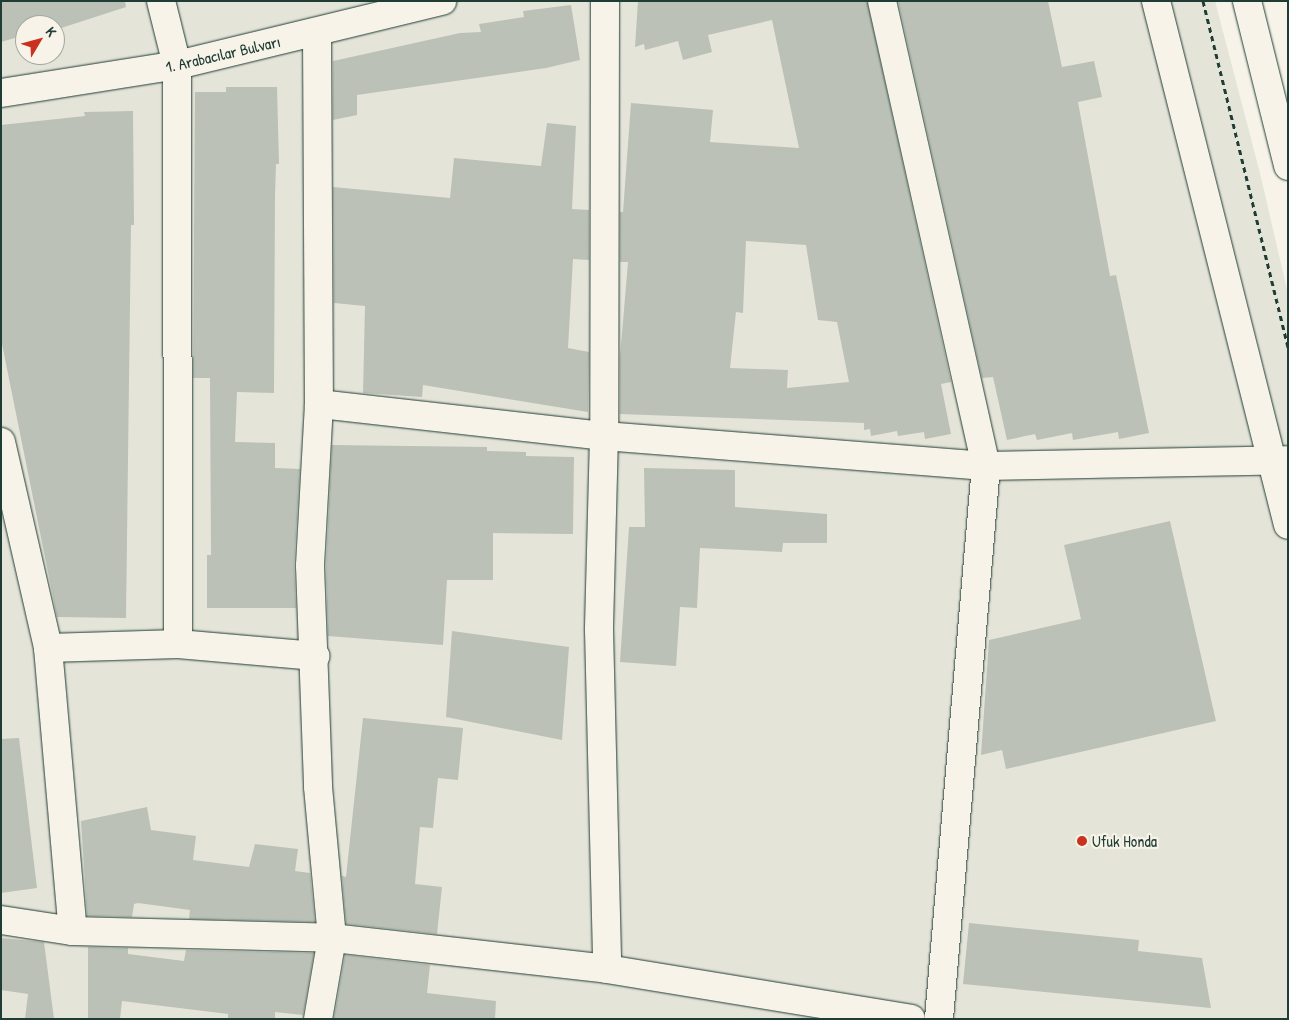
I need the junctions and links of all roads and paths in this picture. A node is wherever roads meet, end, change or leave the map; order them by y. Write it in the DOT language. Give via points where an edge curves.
graph roads {
  1 [pos="161,1"];
  2 [pos="442,1"];
  3 [pos="605,1"];
  4 [pos="882,1"];
  5 [pos="1156,1"];
  6 [pos="1203,1"];
  7 [pos="1247,1"];
  8 [pos="317,32"];
  9 [pos="177,65"];
  10 [pos="1,93"];
  11 [pos="1288,166"];
  12 [pos="1288,348"];
  13 [pos="318,404"];
  14 [pos="604,436"];
  15 [pos="1,442"];
  16 [pos="1280,461"];
  17 [pos="986,466"];
  18 [pos="1288,525"];
  19 [pos="178,644"];
  20 [pos="48,648"];
  21 [pos="315,656"];
  22 [pos="1,920"];
  23 [pos="73,932"];
  24 [pos="332,938"];
  25 [pos="606,969"];
  26 [pos="318,1019"];
  27 [pos="911,1019"];
  28 [pos="939,1019"];
  1 -- 9 [label="street"];
  2 -- 8 [label="street, 1. Arabacılar Bulvarı"];
  3 -- 14 [label="street"];
  4 -- 17 [label="street"];
  5 -- 16 [label="street"];
  6 -- 12 [label="path"];
  7 -- 11 [label="street"];
  8 -- 9 [label="street, 1. Arabacılar Bulvarı"];
  8 -- 13 [label="street"];
  9 -- 10 [label="street, 1. Arabacılar Bulvarı"];
  9 -- 19 [label="street"];
  13 -- 14 [label="street"];
  13 -- 21 [label="street" via="310,566"];
  14 -- 17 [label="street"];
  14 -- 25 [label="street" via="598,630"];
  15 -- 20 [label="street"];
  16 -- 17 [label="street"];
  16 -- 18 [label="street"];
  17 -- 28 [label="street"];
  19 -- 20 [label="street"];
  19 -- 21 [label="street"];
  20 -- 23 [label="street"];
  21 -- 24 [label="street" via="318,787"];
  22 -- 23 [label="street"];
  23 -- 24 [label="street"];
  24 -- 25 [label="street"];
  24 -- 26 [label="street"];
  25 -- 27 [label="street"];
}
